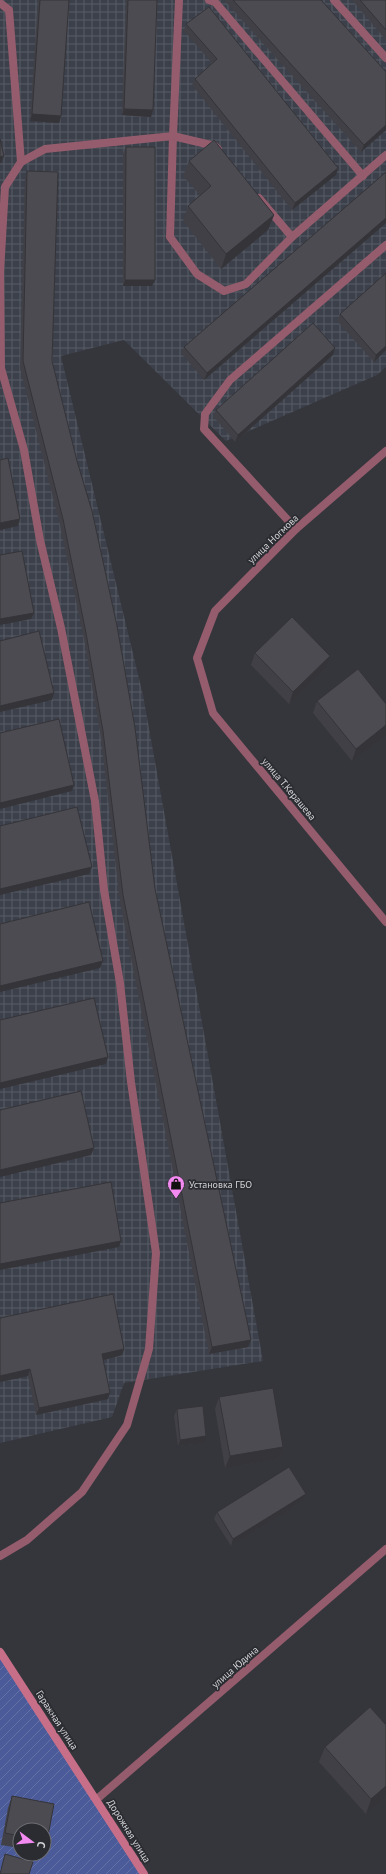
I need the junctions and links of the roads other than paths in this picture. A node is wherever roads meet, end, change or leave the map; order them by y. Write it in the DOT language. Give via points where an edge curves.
graph roads {
  1 [pos="179,0"];
  2 [pos="209,0"];
  3 [pos="334,0"];
  4 [pos="0,3"];
  5 [pos="386,58"];
  6 [pos="173,136"];
  7 [pos="386,155"];
  8 [pos="225,158"];
  9 [pos="21,162"];
  10 [pos="364,176"];
  11 [pos="251,188"];
  12 [pos="292,236"];
  13 [pos="386,245"];
  14 [pos="386,451"];
  15 [pos="296,529"];
  16 [pos="197,658"];
  17 [pos="386,922"];
  18 [pos="386,1549"];
  19 [pos="0,1556"];
  20 [pos="0,1654"];
  21 [pos="97,1799"];
  22 [pos="144,1874"];
  1 -- 6 [label="street"];
  2 -- 10 [label="street" via="214,2"];
  3 -- 5 [label="street"];
  4 -- 9 [label="street" via="9,10"];
  6 -- 8 [label="street" via="215,146"];
  6 -- 9 [label="street" via="44,149"];
  6 -- 12 [label="street" via="170,237 196,274 224,292 246,284"];
  7 -- 10 [label="street"];
  9 -- 19 [label="street" via="4,187 0,272 1,368 24,450 40,540 95,800 104,890 120,983 131,1082 156,1253 149,1349 127,1425 82,1492 27,1540"];
  10 -- 12 [label="street"];
  11 -- 12 [label="street"];
  13 -- 15 [label="street" via="230,380 205,414 204,429"];
  14 -- 15 [label="street, улица Ногмова"];
  15 -- 16 [label="street, улица Ногмова" via="215,611"];
  16 -- 17 [label="street, улица Т.Керашева" via="213,713"];
  18 -- 21 [label="street, улица Юдина"];
  20 -- 21 [label="street, Гаражная улица"];
  21 -- 22 [label="street, Дорожная улица"];
}
